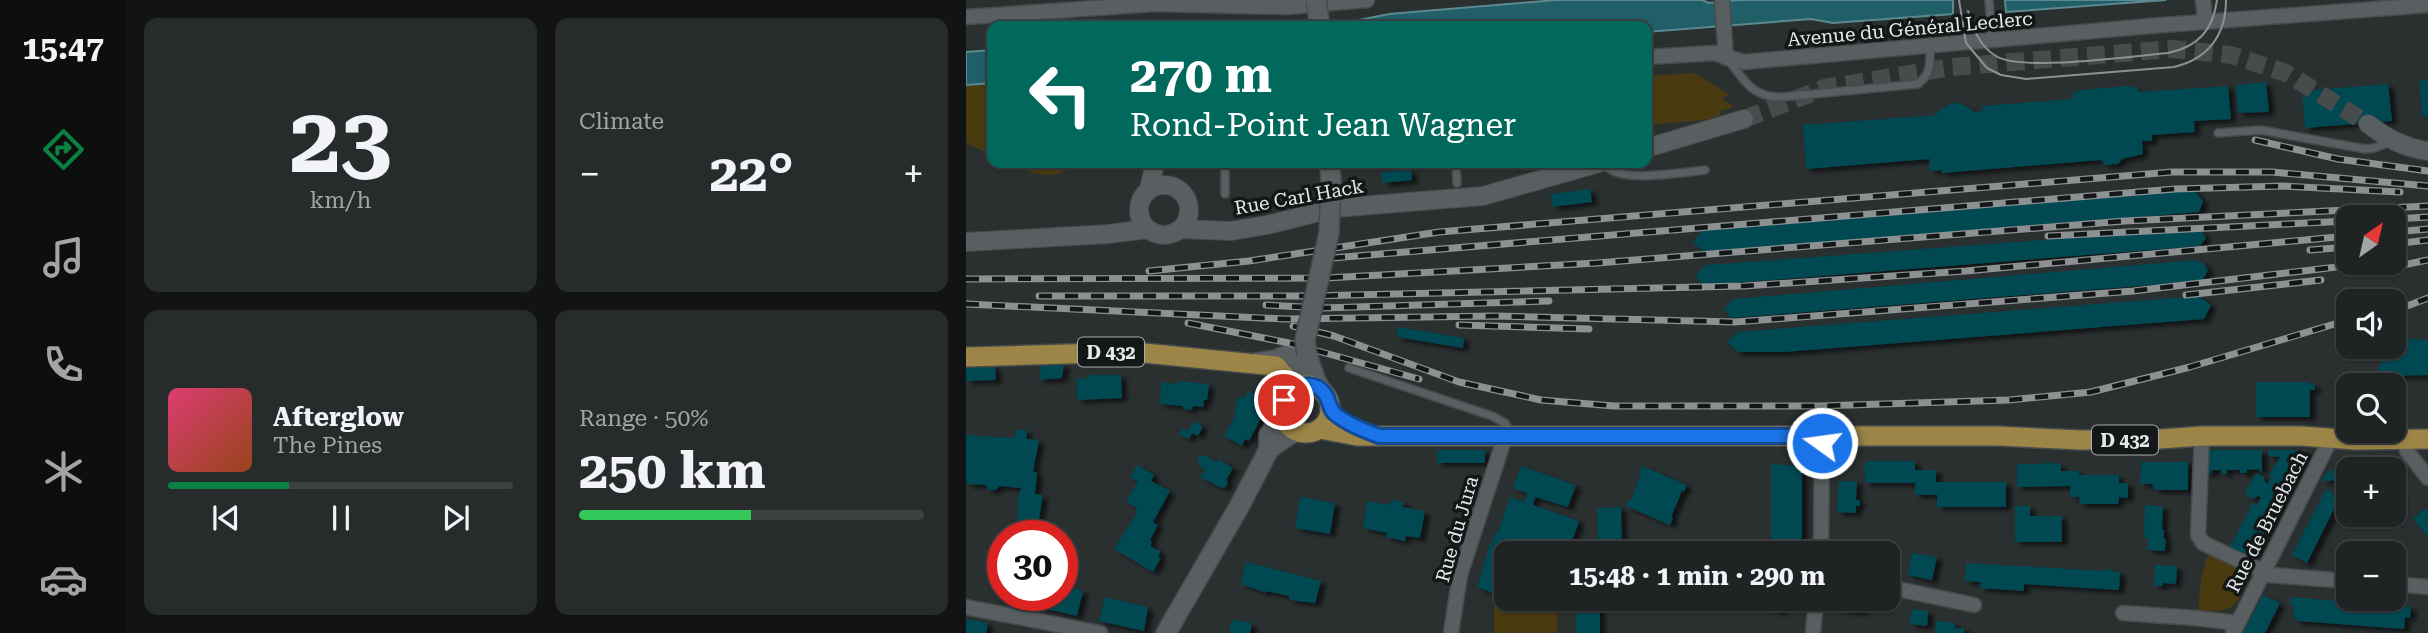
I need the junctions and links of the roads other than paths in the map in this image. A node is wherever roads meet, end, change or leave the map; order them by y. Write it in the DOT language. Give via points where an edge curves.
graph roads {
  1 [pos="1316,0"];
  2 [pos="1367,0"];
  3 [pos="1722,0"];
  4 [pos="1989,0"];
  5 [pos="2203,0"];
  6 [pos="1362,1"];
  7 [pos="2428,5"];
  8 [pos="966,17"];
  9 [pos="1319,21"];
  10 [pos="2205,22"];
  11 [pos="1992,41"];
  12 [pos="1930,46"];
  13 [pos="1652,57"];
  14 [pos="1726,58"];
  15 [pos="1744,119"];
  16 [pos="2368,124"];
  17 [pos="2218,133"];
  18 [pos="2392,141"];
  19 [pos="1652,147"];
  20 [pos="2428,151"];
  21 [pos="1155,168"];
  22 [pos="1160,168"];
  23 [pos="1225,168"];
  24 [pos="1456,168"];
  25 [pos="1584,168"];
  26 [pos="1607,168"];
  27 [pos="1704,170"];
  28 [pos="1330,172"];
  29 [pos="1457,183"];
  30 [pos="1171,186"];
  31 [pos="1149,189"];
  32 [pos="1225,194"];
  33 [pos="1189,212"];
  34 [pos="1139,213"];
  35 [pos="1148,229"];
  36 [pos="1180,229"];
  37 [pos="1211,230"];
  38 [pos="1108,234"];
  39 [pos="966,242"];
  40 [pos="1302,349"];
  41 [pos="966,357"];
  42 [pos="1256,363"];
  43 [pos="1349,368"];
  44 [pos="1321,390"];
  45 [pos="1291,395"];
  46 [pos="1331,410"];
  47 [pos="1320,429"];
  48 [pos="1298,432"];
  49 [pos="1379,436"];
  50 [pos="1508,436"];
  51 [pos="1822,436"];
  52 [pos="2202,436"];
  53 [pos="2329,438"];
  54 [pos="2336,439"];
  55 [pos="2406,439"];
  56 [pos="2428,439"];
  57 [pos="2406,443"];
  58 [pos="1269,449"];
  59 [pos="2428,478"];
  60 [pos="1821,541"];
  61 [pos="2263,574"];
  62 [pos="2336,580"];
  63 [pos="2406,585"];
  64 [pos="2428,587"];
  65 [pos="1900,590"];
  66 [pos="1974,605"];
  67 [pos="966,607"];
  68 [pos="1815,611"];
  69 [pos="2123,613"];
  70 [pos="2235,628"];
  71 [pos="1100,633"];
  72 [pos="1166,633"];
  73 [pos="1451,633"];
  74 [pos="1813,633"];
  1 -- 9 [label="main road, bridge"];
  2 -- 6 [label="street"];
  3 -- 14 [label="street"];
  4 -- 11 [label="lane"];
  5 -- 10 [label="street"];
  6 -- 8 [label="street" via="1287,7 1128,5"];
  7 -- 10 [label="street, Avenue du Général Leclerc"];
  10 -- 11 [label="street, Avenue du Général Leclerc"];
  11 -- 12 [label="street, Avenue du Général Leclerc"];
  12 -- 14 [label="street, Avenue du Général Leclerc" via="1744,62"];
  12 -- 14 [label="lane" via="1930,71 1918,84 1782,97 1752,90"];
  13 -- 14 [label="street, Avenue du Général Leclerc" via="1714,53"];
  15 -- 19 [label="street"];
  16 -- 18 [label="street"];
  17 -- 18 [label="lane" via="2261,130 2365,149"];
  18 -- 20 [label="street"];
  21 -- 31 [label="street"];
  22 -- 30 [label="street"];
  23 -- 32 [label="lane"];
  24 -- 29 [label="lane"];
  25 -- 37 [label="street, Rue Carl Hack" via="1483,196 1335,208 1247,229"];
  26 -- 27 [label="lane" via="1629,176"];
  28 -- 40 [label="main road, bridge" via="1329,233"];
  30 -- 31 [label="street"];
  30 -- 33 [label="street" via="1185,196"];
  31 -- 34 [label="street" via="1141,199"];
  33 -- 36 [label="street"];
  33 -- 37 [label="street, Rue Carl Hack"];
  34 -- 35 [label="street"];
  34 -- 38 [label="street"];
  35 -- 36 [label="street" via="1164,235"];
  35 -- 38 [label="street"];
  36 -- 37 [label="street, Rue Carl Hack"];
  38 -- 39 [label="street"];
  40 -- 42 [label="main road"];
  40 -- 44 [label="main road"];
  40 -- 45 [label="main road"];
  41 -- 42 [label="main road, D 432" via="1121,352"];
  42 -- 45 [label="main road, D 432" via="1276,366"];
  43 -- 50 [label="lane" via="1492,416 1505,423"];
  44 -- 45 [label="main road" via="1315,387"];
  44 -- 46 [label="main road"];
  45 -- 48 [label="main road" via="1286,422"];
  45 -- 58 [label="main road" via="1269,435"];
  46 -- 47 [label="main road"];
  46 -- 49 [label="main road, D 432"];
  47 -- 48 [label="main road"];
  47 -- 49 [label="main road, D 432"];
  48 -- 58 [label="main road"];
  49 -- 50 [label="main road, D 432"];
  50 -- 51 [label="main road, D 432"];
  50 -- 73 [label="street, Rue du Jura" via="1460,575"];
  51 -- 52 [label="main road, D 432" via="2146,440"];
  51 -- 60 [label="street"];
  52 -- 53 [label="main road, D 432"];
  52 -- 61 [label="street" via="2200,539"];
  53 -- 54 [label="main road, D 432"];
  53 -- 61 [label="street, Rue de Bruebach"];
  55 -- 56 [label="main road, D 432"];
  57 -- 59 [label="street"];
  58 -- 72 [label="main road"];
  61 -- 62 [label="street"];
  61 -- 70 [label="street, Rue de Bruebach"];
  63 -- 64 [label="street"];
  65 -- 66 [label="street"];
  67 -- 71 [label="street"];
  68 -- 74 [label="street"];
  69 -- 70 [label="street, Rue de Bruebach" via="2195,618"];
}
